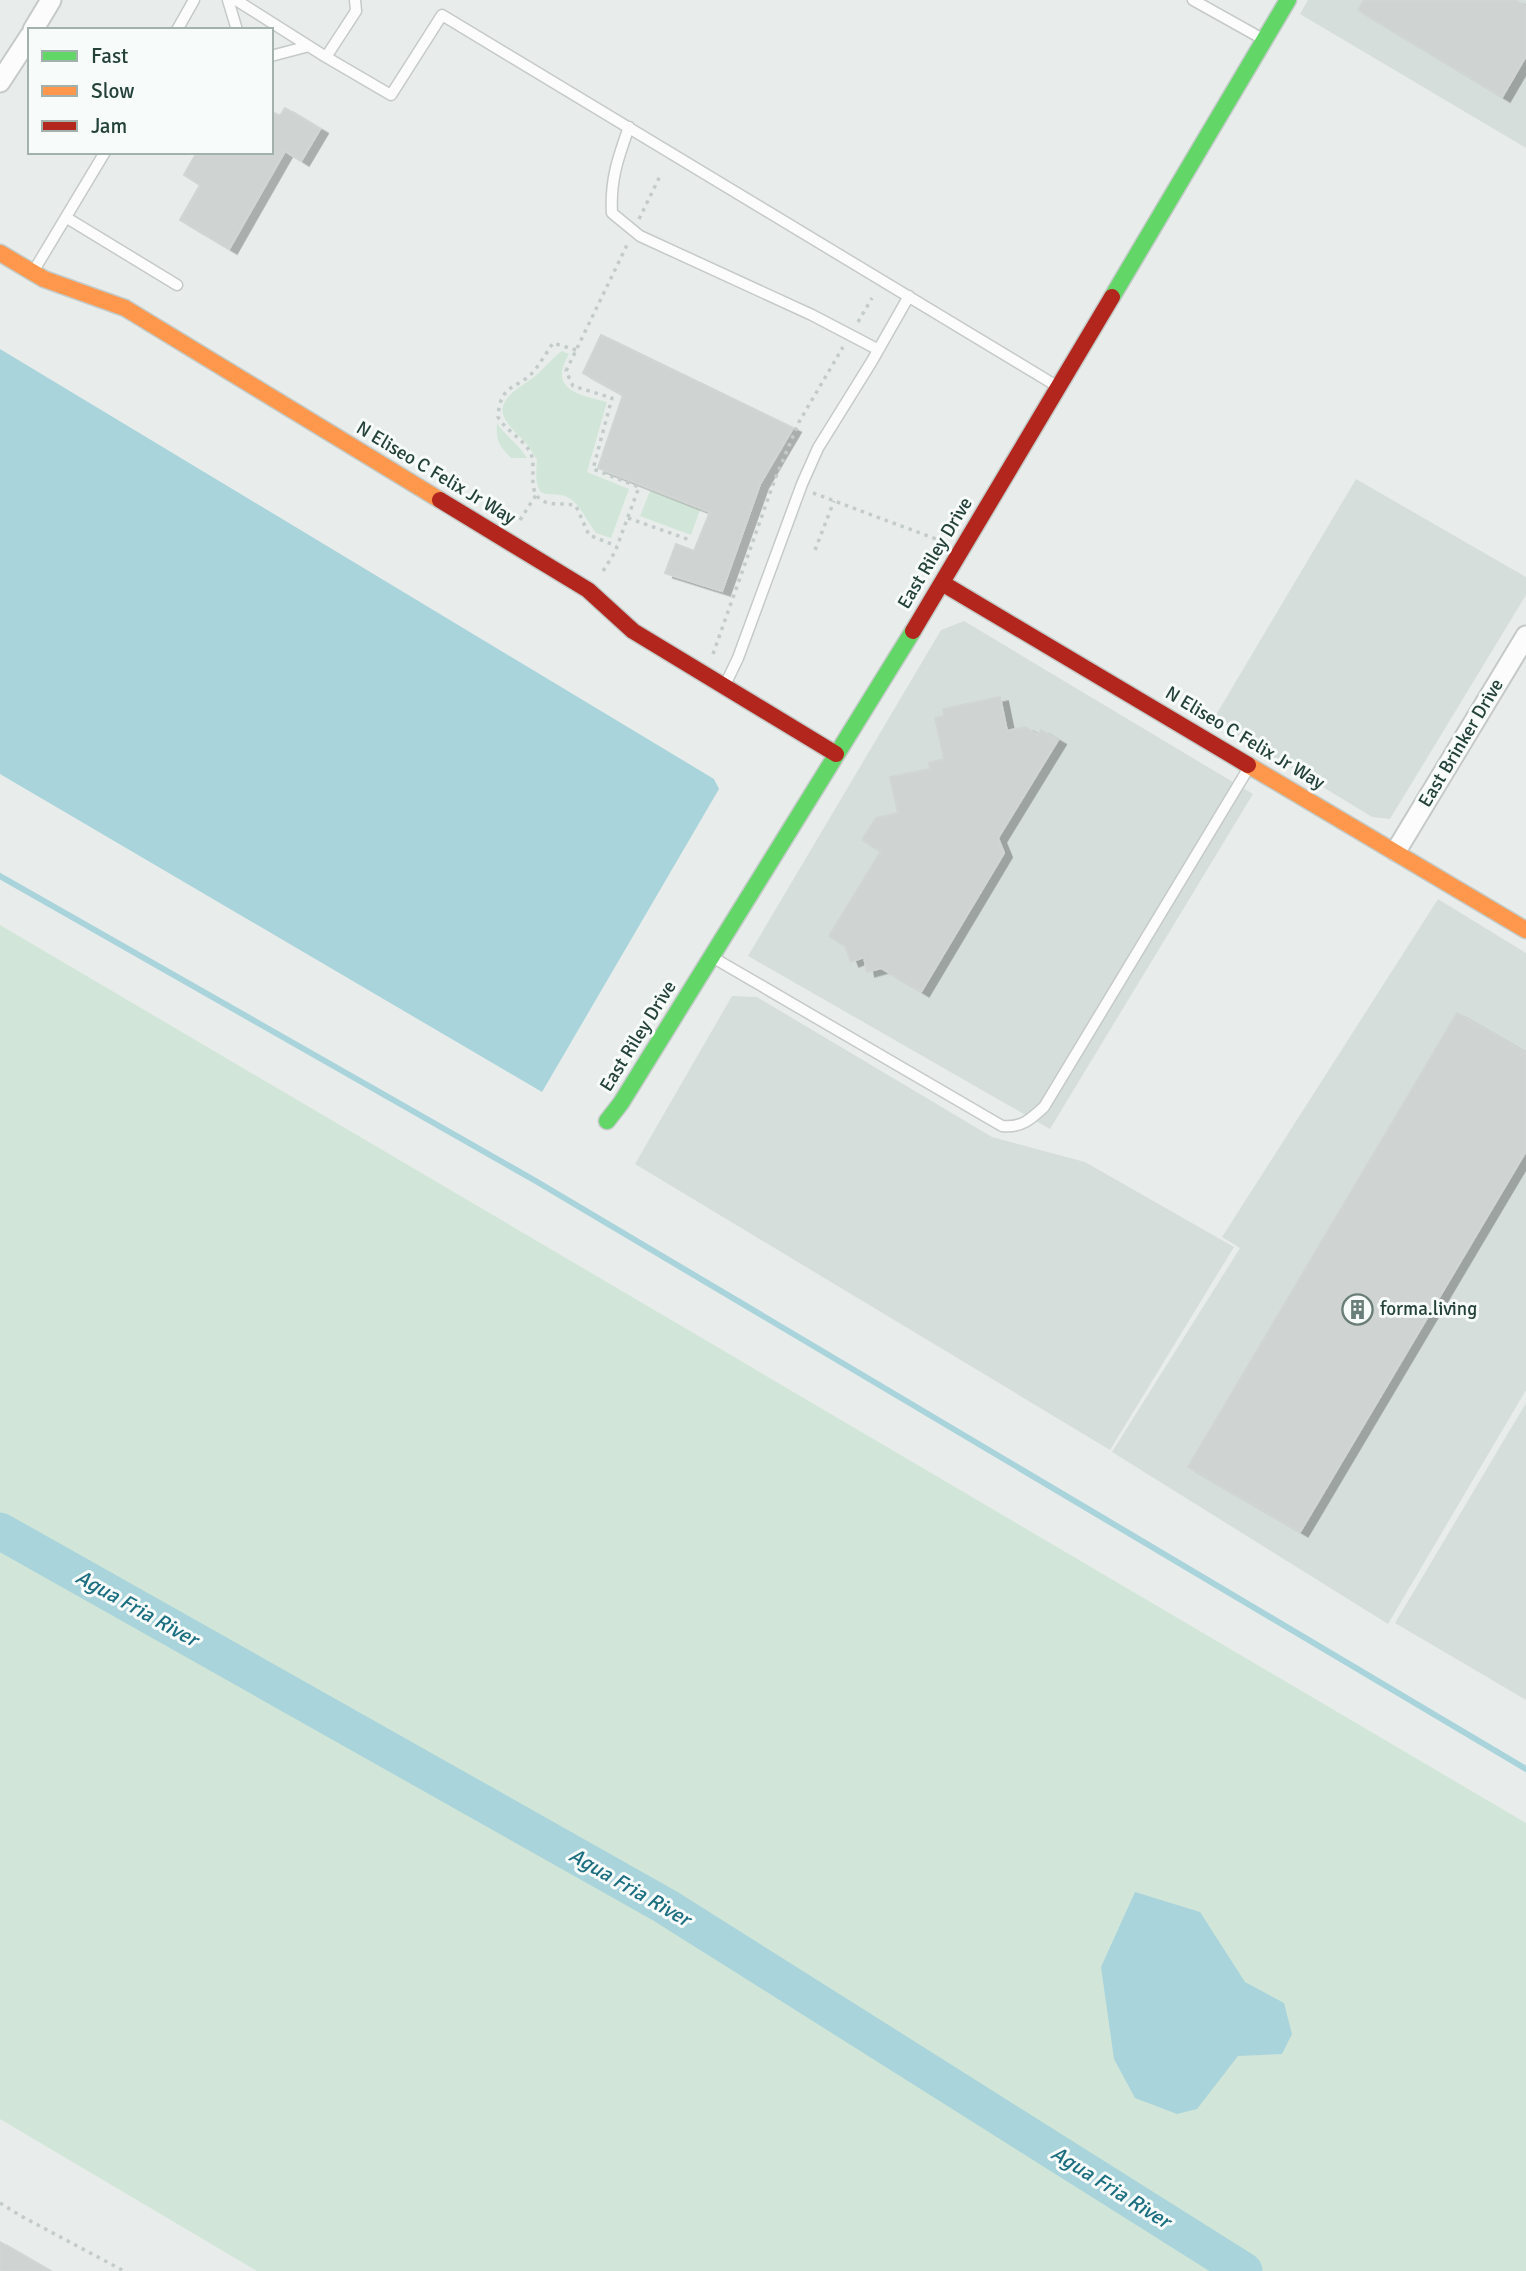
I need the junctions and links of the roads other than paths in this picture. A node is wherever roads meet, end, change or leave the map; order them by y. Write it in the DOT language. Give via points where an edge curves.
graph roads {
  1 [pos="51,0"];
  2 [pos="194,0"];
  3 [pos="228,0"];
  4 [pos="236,0"];
  5 [pos="355,0"];
  6 [pos="1193,0"];
  7 [pos="1288,0"];
  8 [pos="34,28"];
  9 [pos="178,28"];
  10 [pos="236,28"];
  11 [pos="28,39"];
  12 [pos="1264,40"];
  13 [pos="309,46"];
  14 [pos="273,55"];
  15 [pos="326,57"];
  16 [pos="0,82"];
  17 [pos="629,127"];
  18 [pos="104,154"];
  19 [pos="67,218"];
  20 [pos="0,253"];
  21 [pos="33,272"];
  22 [pos="177,285"];
  23 [pos="909,296"];
  24 [pos="877,348"];
  25 [pos="1059,387"];
  26 [pos="942,583"];
  27 [pos="1526,636"];
  28 [pos="724,687"];
  29 [pos="836,754"];
  30 [pos="1250,765"];
  31 [pos="1396,851"];
  32 [pos="1526,929"];
  33 [pos="712,957"];
  34 [pos="607,1121"];
  1 -- 8 [label="street"];
  2 -- 9 [label="lane"];
  3 -- 10 [label="lane"];
  4 -- 13 [label="lane"];
  5 -- 15 [label="lane" via="356,11"];
  6 -- 12 [label="lane"];
  7 -- 12 [label="street, East Riley Drive"];
  11 -- 16 [label="street"];
  12 -- 25 [label="street, East Riley Drive"];
  13 -- 14 [label="lane"];
  13 -- 15 [label="lane"];
  15 -- 17 [label="lane" via="391,95 442,15"];
  17 -- 23 [label="lane"];
  17 -- 24 [label="lane" via="611,188 611,213 634,231"];
  18 -- 19 [label="lane"];
  19 -- 21 [label="lane"];
  19 -- 22 [label="lane"];
  20 -- 21 [label="street, N Eliseo C Felix Jr Way"];
  21 -- 28 [label="street, N Eliseo C Felix Jr Way" via="125,308 588,590 633,631"];
  23 -- 24 [label="lane"];
  23 -- 25 [label="lane"];
  24 -- 28 [label="lane" via="818,447"];
  25 -- 26 [label="street, East Riley Drive"];
  26 -- 29 [label="street, East Riley Drive"];
  26 -- 30 [label="street, N Eliseo C Felix Jr Way"];
  27 -- 31 [label="street, East Brinker Drive"];
  28 -- 29 [label="street, N Eliseo C Felix Jr Way"];
  29 -- 33 [label="street, East Riley Drive"];
  30 -- 31 [label="street, N Eliseo C Felix Jr Way"];
  30 -- 33 [label="lane" via="1044,1107 1017,1127 1002,1126"];
  31 -- 32 [label="street, N Eliseo C Felix Jr Way"];
  33 -- 34 [label="street, East Riley Drive"];
}
